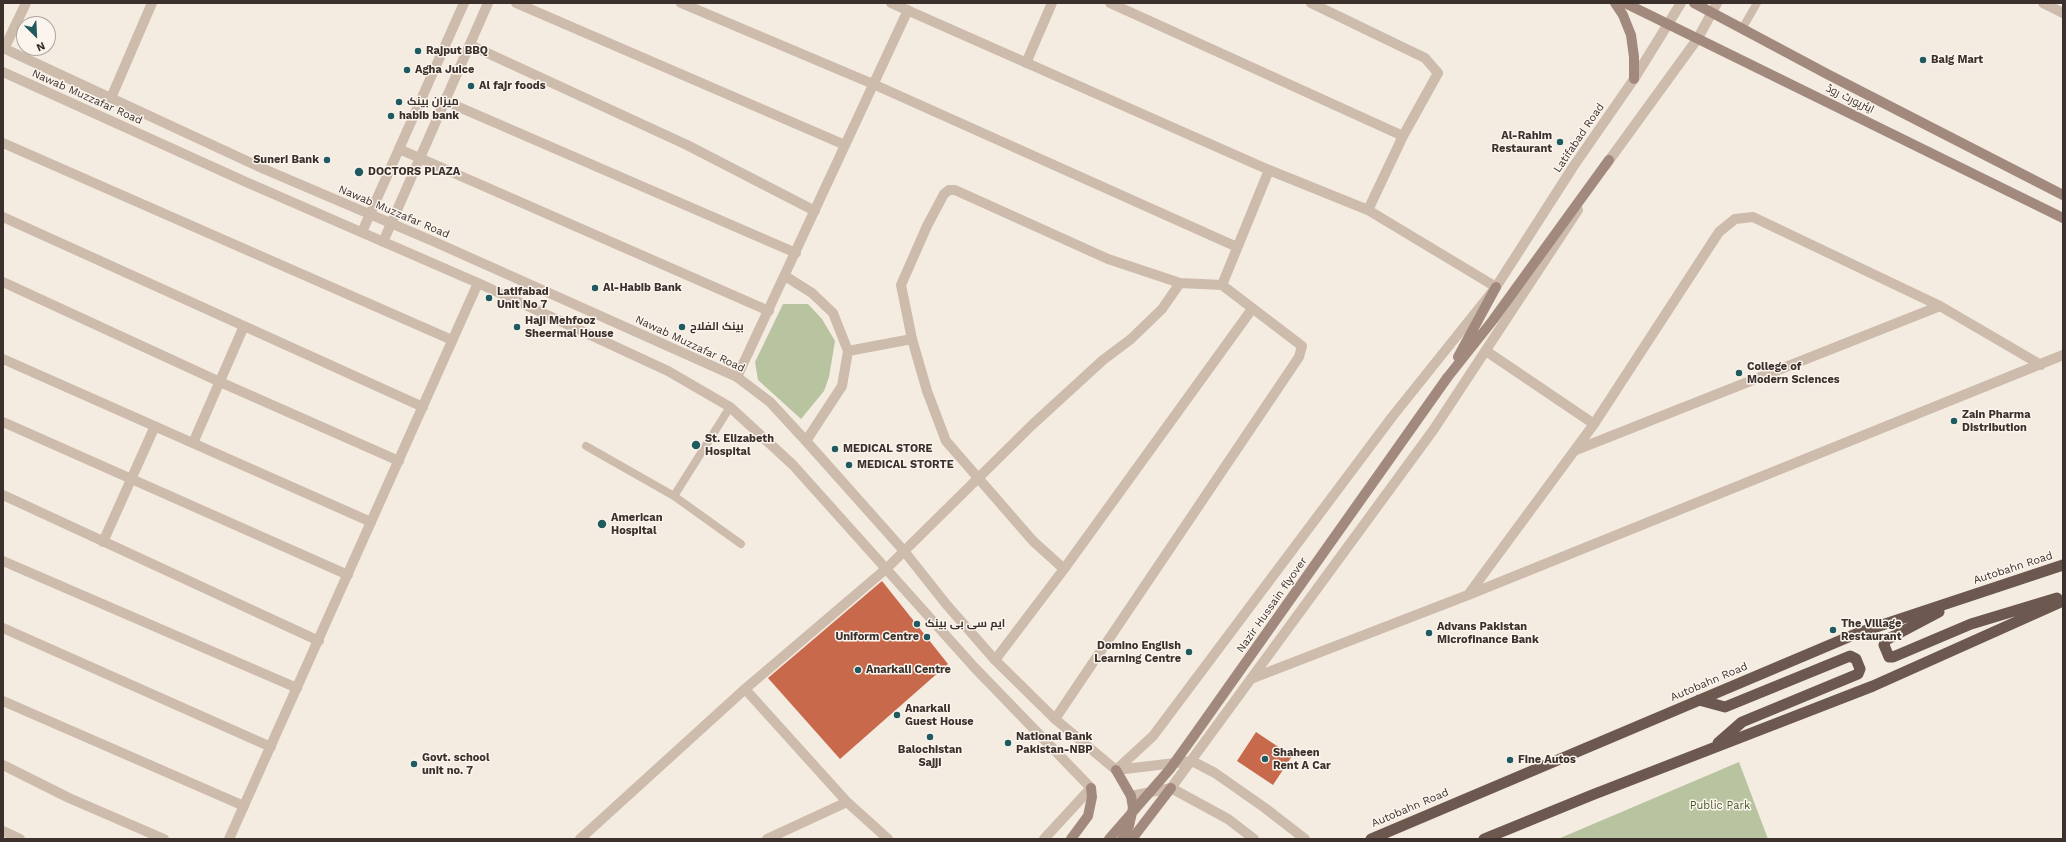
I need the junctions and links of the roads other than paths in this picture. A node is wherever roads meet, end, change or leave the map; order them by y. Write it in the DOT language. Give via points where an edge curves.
graph roads {
  1 [pos="26,3"];
  2 [pos="152,3"];
  3 [pos="464,3"];
  4 [pos="488,3"];
  5 [pos="516,3"];
  6 [pos="681,3"];
  7 [pos="891,3"];
  8 [pos="1052,3"];
  9 [pos="1110,3"];
  10 [pos="1310,3"];
  11 [pos="1615,3"];
  12 [pos="1625,3"];
  13 [pos="1681,3"];
  14 [pos="1694,3"];
  15 [pos="1717,3"];
  16 [pos="1757,3"];
  17 [pos="2043,3"];
  18 [pos="908,10"];
  19 [pos="1711,12"];
  20 [pos="2063,13"];
  21 [pos="1669,23"];
  22 [pos="1742,29"];
  23 [pos="1698,38"];
  24 [pos="470,45"];
  25 [pos="4,49"];
  26 [pos="1026,63"];
  27 [pos="3,72"];
  28 [pos="1634,79"];
  29 [pos="873,84"];
  30 [pos="111,98"];
  31 [pos="445,101"];
  32 [pos="1402,136"];
  33 [pos="3,143"];
  34 [pos="845,144"];
  35 [pos="399,149"];
  36 [pos="420,158"];
  37 [pos="1609,160"];
  38 [pos="1269,170"];
  39 [pos="2063,195"];
  40 [pos="1368,210"];
  41 [pos="815,211"];
  42 [pos="370,214"];
  43 [pos="3,217"];
  44 [pos="2063,218"];
  45 [pos="392,223"];
  46 [pos="362,232"];
  47 [pos="383,242"];
  48 [pos="1237,247"];
  49 [pos="796,253"];
  50 [pos="785,276"];
  51 [pos="3,282"];
  52 [pos="478,283"];
  53 [pos="1180,283"];
  54 [pos="1222,286"];
  55 [pos="1496,287"];
  56 [pos="1940,306"];
  57 [pos="1252,309"];
  58 [pos="769,311"];
  59 [pos="244,326"];
  60 [pos="912,339"];
  61 [pos="452,340"];
  62 [pos="848,351"];
  63 [pos="1486,351"];
  64 [pos="2063,355"];
  65 [pos="3,359"];
  66 [pos="2041,365"];
  67 [pos="737,377"];
  68 [pos="1447,378"];
  69 [pos="220,382"];
  70 [pos="423,407"];
  71 [pos="730,407"];
  72 [pos="3,422"];
  73 [pos="1594,424"];
  74 [pos="155,426"];
  75 [pos="806,441"];
  76 [pos="193,443"];
  77 [pos="586,446"];
  78 [pos="1576,450"];
  79 [pos="399,460"];
  80 [pos="978,477"];
  81 [pos="131,479"];
  82 [pos="3,495"];
  83 [pos="674,496"];
  84 [pos="371,522"];
  85 [pos="103,542"];
  86 [pos="741,544"];
  87 [pos="904,551"];
  88 [pos="3,561"];
  89 [pos="2063,565"];
  90 [pos="887,568"];
  91 [pos="1064,569"];
  92 [pos="348,575"];
  93 [pos="1468,595"];
  94 [pos="2063,596"];
  95 [pos="1965,598"];
  96 [pos="2063,601"];
  97 [pos="3,628"];
  98 [pos="318,641"];
  99 [pos="996,660"];
  100 [pos="1253,678"];
  101 [pos="297,688"];
  102 [pos="745,689"];
  103 [pos="1700,700"];
  104 [pos="3,701"];
  105 [pos="1055,719"];
  106 [pos="271,747"];
  107 [pos="1713,748"];
  108 [pos="1192,761"];
  109 [pos="3,765"];
  110 [pos="1116,770"];
  111 [pos="1091,788"];
  112 [pos="1171,788"];
  113 [pos="1131,796"];
  114 [pos="847,802"];
  115 [pos="244,806"];
  116 [pos="3,831"];
  117 [pos="20,839"];
  118 [pos="164,839"];
  119 [pos="229,839"];
  120 [pos="580,839"];
  121 [pos="767,839"];
  122 [pos="888,839"];
  123 [pos="1044,839"];
  124 [pos="1071,839"];
  125 [pos="1109,839"];
  126 [pos="1122,839"];
  127 [pos="1132,839"];
  128 [pos="1254,839"];
  129 [pos="1305,839"];
  130 [pos="1371,839"];
  131 [pos="1484,839"];
  1 -- 25 [label="street"];
  2 -- 30 [label="street"];
  3 -- 35 [label="street"];
  4 -- 24 [label="street"];
  5 -- 34 [label="street"];
  6 -- 29 [label="street"];
  7 -- 18 [label="street"];
  8 -- 26 [label="street"];
  9 -- 32 [label="street"];
  10 -- 32 [label="street" via="1425,58 1438,73"];
  11 -- 28 [label="main road" via="1623,15 1630,35"];
  12 -- 21 [label="main road, ایئرپورٹ روڈ"];
  13 -- 21 [label="street, Latifabad Road"];
  14 -- 19 [label="main road, ایئرپورٹ روڈ"];
  15 -- 19 [label="street"];
  16 -- 22 [label="lane"];
  17 -- 20 [label="street"];
  18 -- 26 [label="street"];
  18 -- 29 [label="street"];
  19 -- 22 [label="main road, ایئرپورٹ روڈ"];
  19 -- 23 [label="street"];
  21 -- 23 [label="main road, ایئرپورٹ روڈ"];
  21 -- 28 [label="street, Latifabad Road"];
  22 -- 39 [label="main road, ایئرپورٹ روڈ"];
  23 -- 37 [label="street"];
  23 -- 44 [label="main road, ایئرپورٹ روڈ"];
  24 -- 31 [label="street"];
  24 -- 41 [label="street" via="687,145"];
  25 -- 30 [label="street, Nawab Muzzafar Road"];
  26 -- 38 [label="street"];
  27 -- 46 [label="street, Nawab Muzzafar Road"];
  28 -- 55 [label="street, Latifabad Road" via="1573,167"];
  29 -- 34 [label="street"];
  29 -- 48 [label="street"];
  30 -- 42 [label="street, Nawab Muzzafar Road" via="264,169"];
  31 -- 36 [label="street"];
  31 -- 49 [label="street"];
  32 -- 40 [label="street"];
  33 -- 61 [label="street"];
  34 -- 41 [label="street"];
  35 -- 36 [label="street"];
  35 -- 42 [label="street"];
  36 -- 45 [label="street"];
  36 -- 58 [label="street"];
  37 -- 63 [label="street"];
  37 -- 68 [label="main road" via="1493,320"];
  38 -- 40 [label="street"];
  38 -- 48 [label="street"];
  40 -- 55 [label="street"];
  41 -- 49 [label="street"];
  42 -- 45 [label="street, Nawab Muzzafar Road"];
  42 -- 46 [label="street"];
  43 -- 59 [label="street"];
  45 -- 47 [label="street"];
  45 -- 67 [label="street, Nawab Muzzafar Road"];
  46 -- 47 [label="street, Nawab Muzzafar Road"];
  47 -- 52 [label="street, Nawab Muzzafar Road"];
  48 -- 54 [label="street"];
  49 -- 50 [label="street"];
  50 -- 58 [label="street"];
  50 -- 62 [label="street" via="812,293 833,313"];
  51 -- 69 [label="street"];
  52 -- 61 [label="street"];
  52 -- 71 [label="street, Nawab Muzzafar Road" via="668,371"];
  53 -- 54 [label="street"];
  53 -- 60 [label="street" via="1108,259 955,190 949,190 944,194 927,226 901,285"];
  53 -- 80 [label="street" via="1162,309 1131,339 1103,360"];
  54 -- 57 [label="street"];
  55 -- 68 [label="main road"];
  55 -- 110 [label="street, Latifabad Road" via="1392,417 1153,736"];
  56 -- 66 [label="street"];
  56 -- 73 [label="street" via="1753,217 1735,219 1719,232"];
  56 -- 78 [label="street"];
  57 -- 91 [label="street"];
  57 -- 105 [label="street" via="1295,339 1302,346 1302,351"];
  58 -- 67 [label="street"];
  59 -- 69 [label="street"];
  59 -- 70 [label="street"];
  60 -- 62 [label="street"];
  60 -- 80 [label="street" via="927,392 946,440"];
  61 -- 70 [label="street"];
  62 -- 75 [label="street" via="842,386"];
  63 -- 73 [label="street"];
  63 -- 100 [label="street" via="1434,429"];
  64 -- 66 [label="street"];
  65 -- 74 [label="street"];
  66 -- 93 [label="street"];
  67 -- 75 [label="street, Nawab Muzzafar Road" via="770,402"];
  68 -- 125 [label="main road, Nazir Hussain flyover, bridge" via="1170,769"];
  69 -- 76 [label="street"];
  69 -- 79 [label="street"];
  70 -- 79 [label="street"];
  71 -- 83 [label="lane"];
  71 -- 90 [label="street, Nawab Muzzafar Road" via="793,465"];
  72 -- 81 [label="street"];
  73 -- 78 [label="street"];
  74 -- 76 [label="street"];
  74 -- 81 [label="street"];
  75 -- 87 [label="street, Nawab Muzzafar Road"];
  76 -- 84 [label="street"];
  77 -- 83 [label="lane"];
  78 -- 93 [label="street"];
  79 -- 84 [label="street"];
  80 -- 87 [label="street"];
  80 -- 91 [label="street" via="1033,541"];
  81 -- 85 [label="street"];
  81 -- 92 [label="street"];
  82 -- 85 [label="street"];
  83 -- 86 [label="lane"];
  84 -- 92 [label="street"];
  85 -- 98 [label="street"];
  87 -- 90 [label="street"];
  87 -- 99 [label="street, Nawab Muzzafar Road" via="946,604"];
  88 -- 101 [label="street"];
  89 -- 95 [label="highway, Autobahn Road"];
  90 -- 102 [label="street"];
  90 -- 111 [label="street, Nawab Muzzafar Road" via="974,667"];
  91 -- 99 [label="street"];
  92 -- 98 [label="street"];
  93 -- 100 [label="street"];
  94 -- 95 [label="highway" via="1971,624 1889,657 1884,645 1886,640"];
  95 -- 103 [label="highway, Autobahn Road" via="1858,633"];
  96 -- 107 [label="highway" via="1873,686"];
  97 -- 106 [label="street"];
  98 -- 101 [label="street"];
  99 -- 105 [label="street, Nawab Muzzafar Road"];
  100 -- 108 [label="street"];
  101 -- 106 [label="street"];
  102 -- 114 [label="street"];
  102 -- 120 [label="street"];
  103 -- 107 [label="highway" via="1725,707 1850,656 1856,659 1860,669 1858,674 1742,722"];
  103 -- 130 [label="highway, Autobahn Road"];
  104 -- 115 [label="street"];
  105 -- 110 [label="street, Nawab Muzzafar Road"];
  106 -- 115 [label="street"];
  107 -- 131 [label="highway"];
  108 -- 110 [label="street"];
  108 -- 112 [label="street"];
  108 -- 129 [label="street" via="1253,799"];
  109 -- 118 [label="street" via="69,798"];
  110 -- 113 [label="main road"];
  111 -- 123 [label="street"];
  111 -- 124 [label="main road" via="1091,806 1083,824"];
  112 -- 113 [label="street"];
  112 -- 127 [label="main road"];
  112 -- 128 [label="street" via="1228,819"];
  113 -- 126 [label="main road" via="1129,826"];
  114 -- 121 [label="street"];
  114 -- 122 [label="street"];
  115 -- 119 [label="street"];
  116 -- 117 [label="street"];
}
